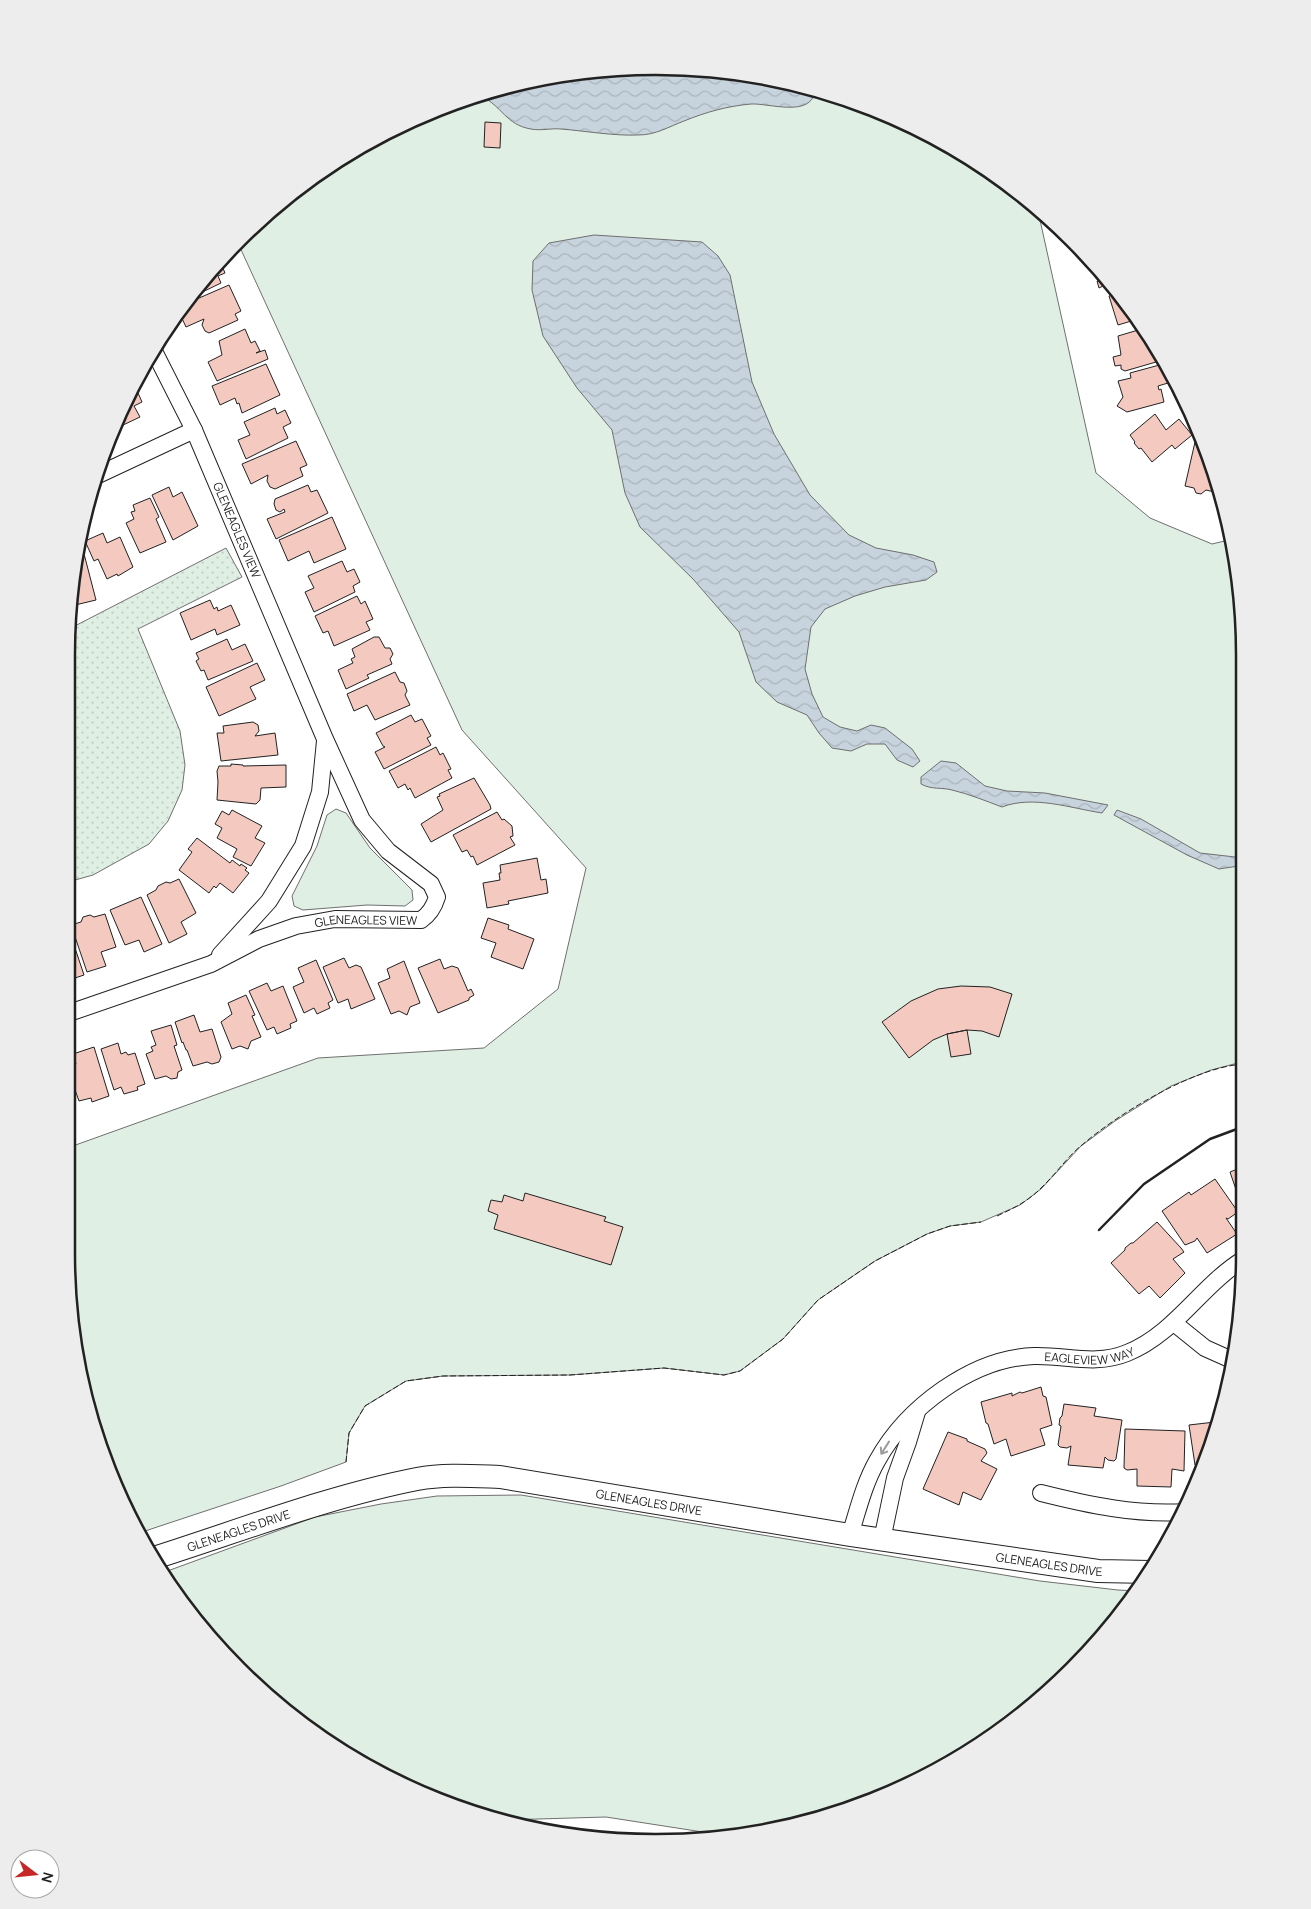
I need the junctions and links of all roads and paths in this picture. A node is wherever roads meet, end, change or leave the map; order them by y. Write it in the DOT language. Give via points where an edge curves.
graph roads {
  1 [pos="157,358"];
  2 [pos="194,430"];
  3 [pos="105,472"];
  4 [pos="325,739"];
  5 [pos="211,964"];
  6 [pos="75,1011"];
  7 [pos="1236,1263"];
  8 [pos="1174,1323"];
  9 [pos="1226,1358"];
  10 [pos="917,1412"];
  11 [pos="1041,1493"];
  12 [pos="1175,1512"];
  13 [pos="850,1535"];
  14 [pos="882,1540"];
  15 [pos="160,1556"];
  16 [pos="1141,1572"];
  1 -- 2 [label="street, GLENEAGLES VIEW"];
  2 -- 3 [label="street"];
  2 -- 4 [label="street, GLENEAGLES VIEW"];
  4 -- 5 [label="street, GLENEAGLES VIEW" via="320,792 303,846 269,900"];
  4 -- 5 [label="street, GLENEAGLES VIEW" via="362,820 388,851 431,884 437,897 435,906 421,920 335,919 296,926 259,939"];
  5 -- 6 [label="street, GLENEAGLES VIEW"];
  7 -- 8 [label="street, EAGLEVIEW WAY"];
  8 -- 9 [label="street" via="1205,1348"];
  8 -- 10 [label="street, EAGLEVIEW WAY" via="1144,1346 1107,1359 1036,1356 987,1365 951,1382"];
  10 -- 13 [label="street, EAGLEVIEW WAY, one-way" via="898,1428 877,1461 868,1478"];
  10 -- 14 [label="street" via="895,1478"];
  11 -- 12 [label="street" via="1114,1509"];
  13 -- 14 [label="street, GLENEAGLES DRIVE"];
  13 -- 15 [label="street, GLENEAGLES DRIVE" via="500,1477 451,1476 417,1479 333,1501"];
  14 -- 16 [label="street, GLENEAGLES DRIVE" via="1098,1571"];
}
